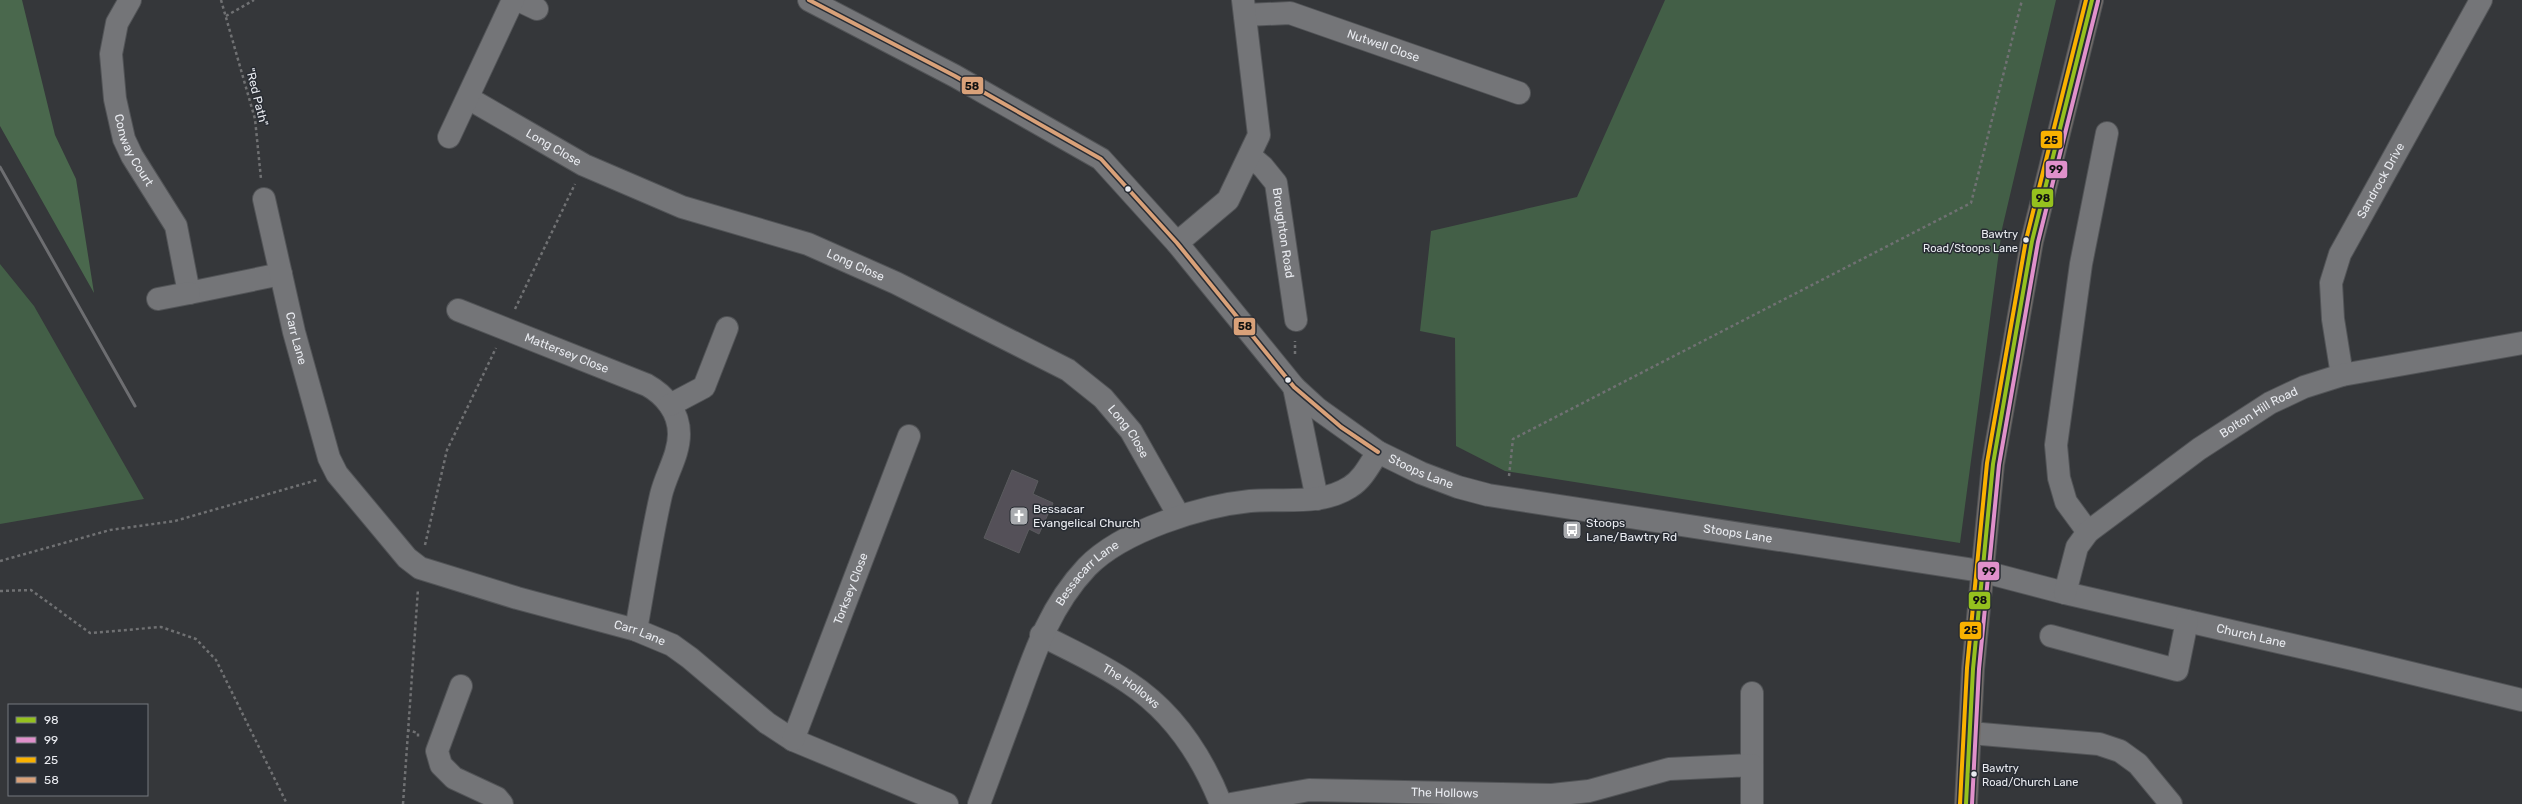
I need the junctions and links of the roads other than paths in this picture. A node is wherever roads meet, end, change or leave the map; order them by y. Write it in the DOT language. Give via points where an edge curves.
graph roads {
  1 [pos="513,0"];
  2 [pos="518,0"];
  3 [pos="809,0"];
  4 [pos="2092,0"];
  5 [pos="2481,0"];
  6 [pos="128,1"];
  7 [pos="1244,8"];
  8 [pos="537,9"];
  9 [pos="1519,93"];
  10 [pos="468,98"];
  11 [pos="2107,133"];
  12 [pos="449,137"];
  13 [pos="1250,156"];
  14 [pos="264,199"];
  15 [pos="1177,243"];
  16 [pos="281,274"];
  17 [pos="189,293"];
  18 [pos="158,299"];
  19 [pos="458,310"];
  20 [pos="1296,320"];
  21 [pos="727,328"];
  22 [pos="2522,344"];
  23 [pos="2342,375"];
  24 [pos="1294,387"];
  25 [pos="670,405"];
  26 [pos="909,436"];
  27 [pos="1378,452"];
  28 [pos="1317,499"];
  29 [pos="1179,516"];
  30 [pos="2088,532"];
  31 [pos="1981,571"];
  32 [pos="2064,593"];
  33 [pos="2187,621"];
  34 [pos="636,630"];
  35 [pos="1041,635"];
  36 [pos="2051,636"];
  37 [pos="461,686"];
  38 [pos="1752,693"];
  39 [pos="2522,700"];
  40 [pos="1970,733"];
  41 [pos="794,740"];
  42 [pos="1752,765"];
  43 [pos="502,804"];
  44 [pos="947,804"];
  45 [pos="979,804"];
  46 [pos="1221,804"];
  47 [pos="1232,804"];
  48 [pos="1752,804"];
  49 [pos="1966,804"];
  50 [pos="2171,804"];
  1 -- 10 [label="street"];
  2 -- 8 [label="street"];
  3 -- 15 [label="street, Stoops Lane" via="955,76 1101,159"];
  4 -- 31 [label="highway" via="2032,241 1993,464"];
  5 -- 23 [label="street, Sandrock Drive" via="2340,254 2331,283 2333,319"];
  6 -- 17 [label="street, Conway Court" via="117,23 111,54 115,99 124,139 132,156 176,226"];
  7 -- 9 [label="street, Nutwell Close" via="1290,13"];
  7 -- 13 [label="street" via="1259,135"];
  10 -- 12 [label="street"];
  10 -- 29 [label="street, Long Close" via="584,165 682,207 808,244 896,283 1068,370 1103,398 1131,431"];
  11 -- 30 [label="street" via="2081,264 2056,445 2059,478 2066,502"];
  13 -- 15 [label="street" via="1228,200"];
  13 -- 20 [label="street, Broughton Road" via="1276,183"];
  14 -- 16 [label="street, Carr Lane"];
  15 -- 24 [label="street, Stoops Lane"];
  16 -- 17 [label="street"];
  16 -- 34 [label="street, Carr Lane" via="311,397 329,458 337,474 407,558 420,568 517,598"];
  17 -- 18 [label="street"];
  19 -- 25 [label="street, Mattersey Close" via="647,385 660,393"];
  21 -- 25 [label="street" via="704,387"];
  22 -- 23 [label="street, Bolton Hill Road"];
  23 -- 30 [label="street, Bolton Hill Road" via="2270,403 2198,449"];
  24 -- 27 [label="street, Stoops Lane" via="1341,427"];
  24 -- 28 [label="street"];
  25 -- 34 [label="street, Mattersey Close" via="679,432 678,447 661,493"];
  26 -- 41 [label="street, Torksey Close"];
  27 -- 28 [label="street, Bessacarr Lane" via="1365,473 1351,487"];
  27 -- 31 [label="street, Stoops Lane" via="1458,487 1506,498"];
  28 -- 29 [label="street, Bessacarr Lane" via="1249,501"];
  29 -- 35 [label="street, Bessacarr Lane" via="1144,529 1089,566 1066,591"];
  30 -- 32 [label="street, Bolton Hill Road" via="2077,547"];
  31 -- 32 [label="street, Church Lane"];
  31 -- 40 [label="highway"];
  32 -- 33 [label="street, Church Lane"];
  33 -- 36 [label="street" via="2177,670"];
  33 -- 39 [label="street, Church Lane" via="2354,658"];
  34 -- 41 [label="street, Carr Lane" via="672,645 767,723"];
  35 -- 45 [label="street, Bessacarr Lane"];
  35 -- 46 [label="street, The Hollows" via="1129,683 1156,704 1188,737 1212,779"];
  37 -- 43 [label="street" via="437,751 441,765 454,778 497,798"];
  38 -- 42 [label="street"];
  40 -- 49 [label="highway"];
  40 -- 50 [label="street" via="2099,744 2120,751 2138,764"];
  41 -- 44 [label="street, Carr Lane"];
  42 -- 47 [label="street, The Hollows" via="1669,769 1589,791 1552,795 1309,790"];
  42 -- 48 [label="street"];
}
